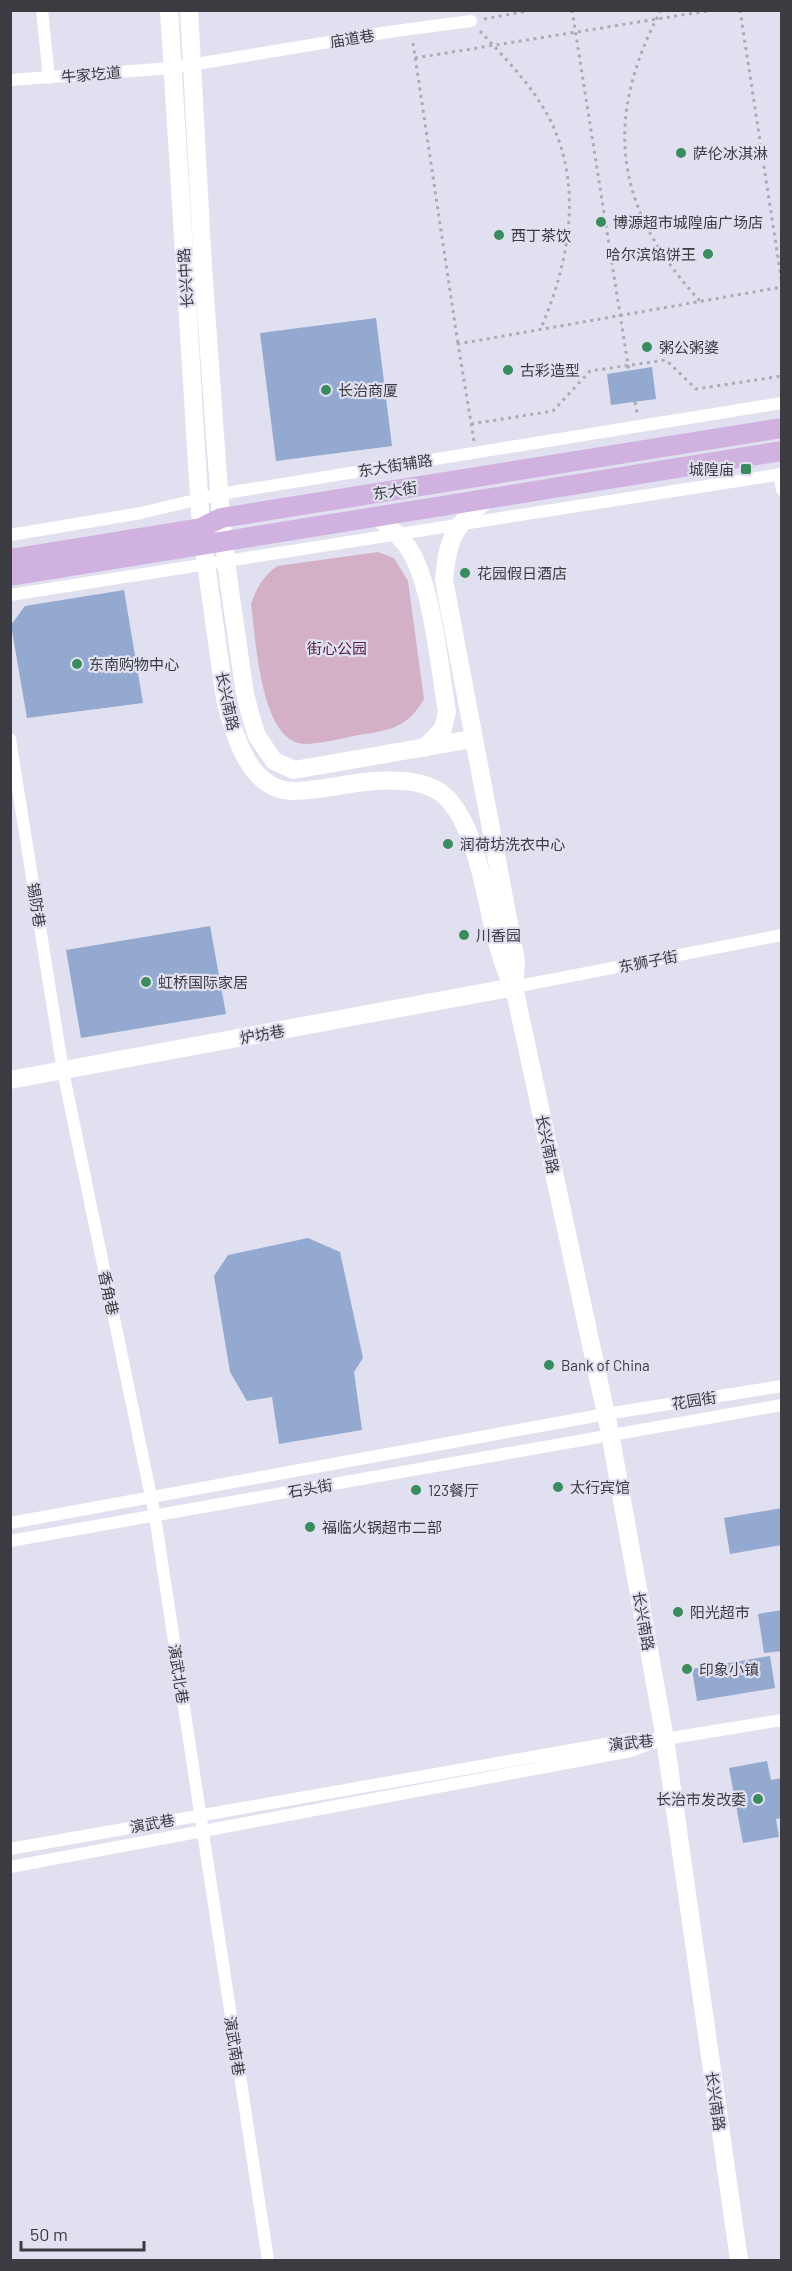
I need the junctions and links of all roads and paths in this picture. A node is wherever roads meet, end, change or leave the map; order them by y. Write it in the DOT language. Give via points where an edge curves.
graph roads {
  1 [pos="42,10"];
  2 [pos="169,10"];
  3 [pos="189,10"];
  4 [pos="533,10"];
  5 [pos="572,10"];
  6 [pos="661,10"];
  7 [pos="712,10"];
  8 [pos="740,10"];
  9 [pos="656,19"];
  10 [pos="471,21"];
  11 [pos="410,29"];
  12 [pos="575,33"];
  13 [pos="494,46"];
  14 [pos="416,58"];
  15 [pos="192,64"];
  16 [pos="172,68"];
  17 [pos="49,78"];
  18 [pos="10,80"];
  19 [pos="782,286"];
  20 [pos="700,301"];
  21 [pos="620,315"];
  22 [pos="541,329"];
  23 [pos="458,344"];
  24 [pos="628,365"];
  25 [pos="629,371"];
  26 [pos="782,376"];
  27 [pos="782,403"];
  28 [pos="471,424"];
  29 [pos="782,428"];
  30 [pos="782,451"];
  31 [pos="475,452"];
  32 [pos="780,474"];
  33 [pos="782,490"];
  34 [pos="220,494"];
  35 [pos="199,499"];
  36 [pos="486,500"];
  37 [pos="378,517"];
  38 [pos="221,518"];
  39 [pos="458,525"];
  40 [pos="396,534"];
  41 [pos="10,535"];
  42 [pos="204,545"];
  43 [pos="225,551"];
  44 [pos="10,559"];
  45 [pos="10,576"];
  46 [pos="10,595"];
  47 [pos="10,739"];
  48 [pos="472,739"];
  49 [pos="424,748"];
  50 [pos="782,935"];
  51 [pos="514,987"];
  52 [pos="63,1071"];
  53 [pos="10,1080"];
  54 [pos="782,1386"];
  55 [pos="782,1405"];
  56 [pos="606,1414"];
  57 [pos="610,1433"];
  58 [pos="151,1499"];
  59 [pos="155,1516"];
  60 [pos="10,1523"];
  61 [pos="10,1541"];
  62 [pos="782,1720"];
  63 [pos="665,1739"];
  64 [pos="200,1814"];
  65 [pos="202,1831"];
  66 [pos="10,1849"];
  67 [pos="10,1868"];
  68 [pos="268,2260"];
  69 [pos="738,2260"];
  1 -- 17 [label="street"];
  2 -- 16 [label="main road, 长兴中路"];
  3 -- 15 [label="main road, 长兴中路"];
  4 -- 10 [label="path"];
  5 -- 12 [label="path"];
  6 -- 9 [label="path"];
  7 -- 9 [label="path"];
  8 -- 19 [label="path"];
  9 -- 12 [label="path"];
  9 -- 20 [label="path" via="627,96 624,154 643,220 679,278"];
  10 -- 11 [label="street, 庙道巷"];
  10 -- 13 [label="path"];
  11 -- 14 [label="path"];
  11 -- 15 [label="street, 庙道巷"];
  12 -- 13 [label="path"];
  12 -- 21 [label="path"];
  13 -- 14 [label="path"];
  13 -- 22 [label="path" via="539,100 553,126 566,166 571,225 559,284"];
  14 -- 23 [label="path"];
  15 -- 16 [label="street, 庙道巷"];
  15 -- 34 [label="main road, 长兴中路"];
  16 -- 17 [label="street, 牛家圪道"];
  16 -- 35 [label="main road, 长兴中路"];
  17 -- 18 [label="street, 牛家圪道"];
  19 -- 20 [label="path"];
  20 -- 21 [label="path"];
  21 -- 22 [label="path"];
  21 -- 24 [label="path"];
  22 -- 23 [label="path"];
  23 -- 28 [label="path"];
  24 -- 25 [label="path"];
  24 -- 26 [label="path" via="666,360 696,389"];
  24 -- 28 [label="path" via="590,371 553,411"];
  27 -- 31 [label="street, 东大街辅路"];
  28 -- 31 [label="path"];
  29 -- 38 [label="main road, 东大街"];
  30 -- 36 [label="main road, 东大街"];
  31 -- 34 [label="street, 东大街辅路"];
  32 -- 33 [label="street"];
  32 -- 39 [label="street"];
  34 -- 35 [label="street, 东大街辅路"];
  34 -- 38 [label="main road, 长兴中路"];
  35 -- 41 [label="street, 东大街辅路"];
  35 -- 42 [label="main road, 长兴中路"];
  36 -- 37 [label="main road, 东大街"];
  36 -- 39 [label="main road, 长兴南路"];
  37 -- 40 [label="main road"];
  37 -- 43 [label="main road, 东大街"];
  38 -- 42 [label="main road, 东大街"];
  38 -- 43 [label="main road, 长兴中路"];
  39 -- 40 [label="street"];
  39 -- 48 [label="main road, 长兴南路" via="446,551 444,580"];
  40 -- 43 [label="street"];
  40 -- 49 [label="main road" via="413,555 423,581 447,712 443,729"];
  42 -- 43 [label="main road, 东大街"];
  42 -- 44 [label="main road, 东大街"];
  42 -- 45 [label="main road, 东大街"];
  42 -- 46 [label="street"];
  42 -- 51 [label="main road, 长兴南路" via="225,699 231,724 249,763 274,786 291,791 385,780 429,786 447,798 461,818 473,850 502,963"];
  43 -- 49 [label="main road, 长兴南路" via="245,694 257,736 274,761 294,770"];
  47 -- 52 [label="street, 锡防巷"];
  48 -- 49 [label="main road, 长兴南路"];
  48 -- 51 [label="main road, 长兴南路" via="516,961"];
  50 -- 51 [label="street, 东狮子街"];
  51 -- 52 [label="main road, 炉坊巷"];
  51 -- 56 [label="main road, 长兴南路"];
  52 -- 53 [label="main road, 炉坊巷"];
  52 -- 58 [label="street, 香角巷"];
  54 -- 56 [label="street, 花园街"];
  55 -- 57 [label="street, 花园街"];
  56 -- 57 [label="main road, 长兴南路"];
  56 -- 58 [label="street, 石头街"];
  57 -- 59 [label="street, 石头街"];
  57 -- 63 [label="main road, 长兴南路"];
  58 -- 59 [label="street, 香角巷"];
  58 -- 60 [label="street, 石头街"];
  59 -- 61 [label="street, 石头街"];
  59 -- 64 [label="street, 演武北巷"];
  62 -- 63 [label="street"];
  63 -- 64 [label="street, 演武巷" via="634,1739"];
  63 -- 65 [label="street, 演武巷" via="632,1751"];
  63 -- 69 [label="main road, 长兴南路"];
  64 -- 65 [label="street, 演武北巷"];
  64 -- 66 [label="street, 演武巷"];
  65 -- 67 [label="street, 演武巷"];
  65 -- 68 [label="street, 演武南巷"];
}
